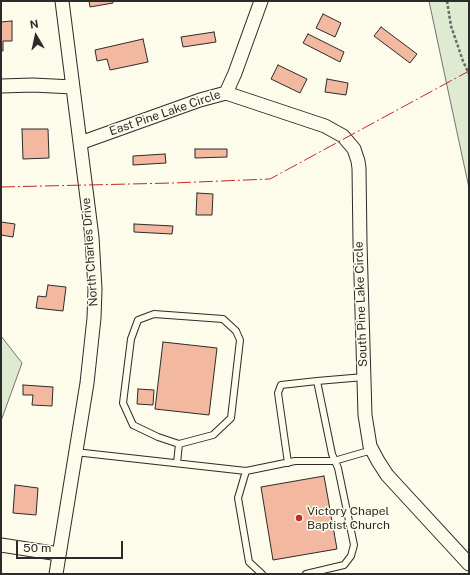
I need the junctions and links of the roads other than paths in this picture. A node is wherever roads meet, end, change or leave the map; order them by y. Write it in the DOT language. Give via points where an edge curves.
graph roads {
  1 [pos="62,1"];
  2 [pos="261,1"];
  3 [pos="1,86"];
  4 [pos="73,86"];
  5 [pos="226,94"];
  6 [pos="80,143"];
  7 [pos="364,377"];
  8 [pos="317,381"];
  9 [pos="179,444"];
  10 [pos="373,450"];
  11 [pos="75,452"];
  12 [pos="334,461"];
  13 [pos="177,463"];
  14 [pos="288,463"];
  15 [pos="246,471"];
  16 [pos="1,545"];
  17 [pos="59,554"];
  18 [pos="469,564"];
  19 [pos="56,574"];
  20 [pos="262,574"];
  21 [pos="306,574"];
  1 -- 4 [label="street, North Charles Drive"];
  2 -- 5 [label="street, East Pine Lake Circle"];
  3 -- 4 [label="street"];
  4 -- 6 [label="street, North Charles Drive"];
  5 -- 6 [label="street, East Pine Lake Circle" via="200,100"];
  5 -- 7 [label="street, South Pine Lake Circle" via="325,126 343,136 354,149 359,168"];
  6 -- 11 [label="street, North Charles Drive" via="92,237 95,289 87,383"];
  7 -- 8 [label="lane"];
  7 -- 10 [label="street, South Pine Lake Circle" via="366,429"];
  8 -- 12 [label="lane"];
  8 -- 14 [label="lane" via="281,385 278,393"];
  9 -- 9 [label="lane" via="133,425 123,403 131,339 138,320 154,314 223,319 236,331 240,340 230,418 214,435"];
  9 -- 13 [label="lane"];
  10 -- 12 [label="lane"];
  10 -- 18 [label="street, South Pine Lake Circle" via="387,475"];
  11 -- 13 [label="lane"];
  11 -- 17 [label="street, North Charles Drive"];
  12 -- 14 [label="lane"];
  12 -- 21 [label="lane" via="338,468 354,545 351,556 344,565"];
  13 -- 15 [label="lane"];
  14 -- 15 [label="lane"];
  15 -- 20 [label="lane" via="238,498 249,562"];
  16 -- 17 [label="street"];
  17 -- 19 [label="street, North Charles Drive"];
}
